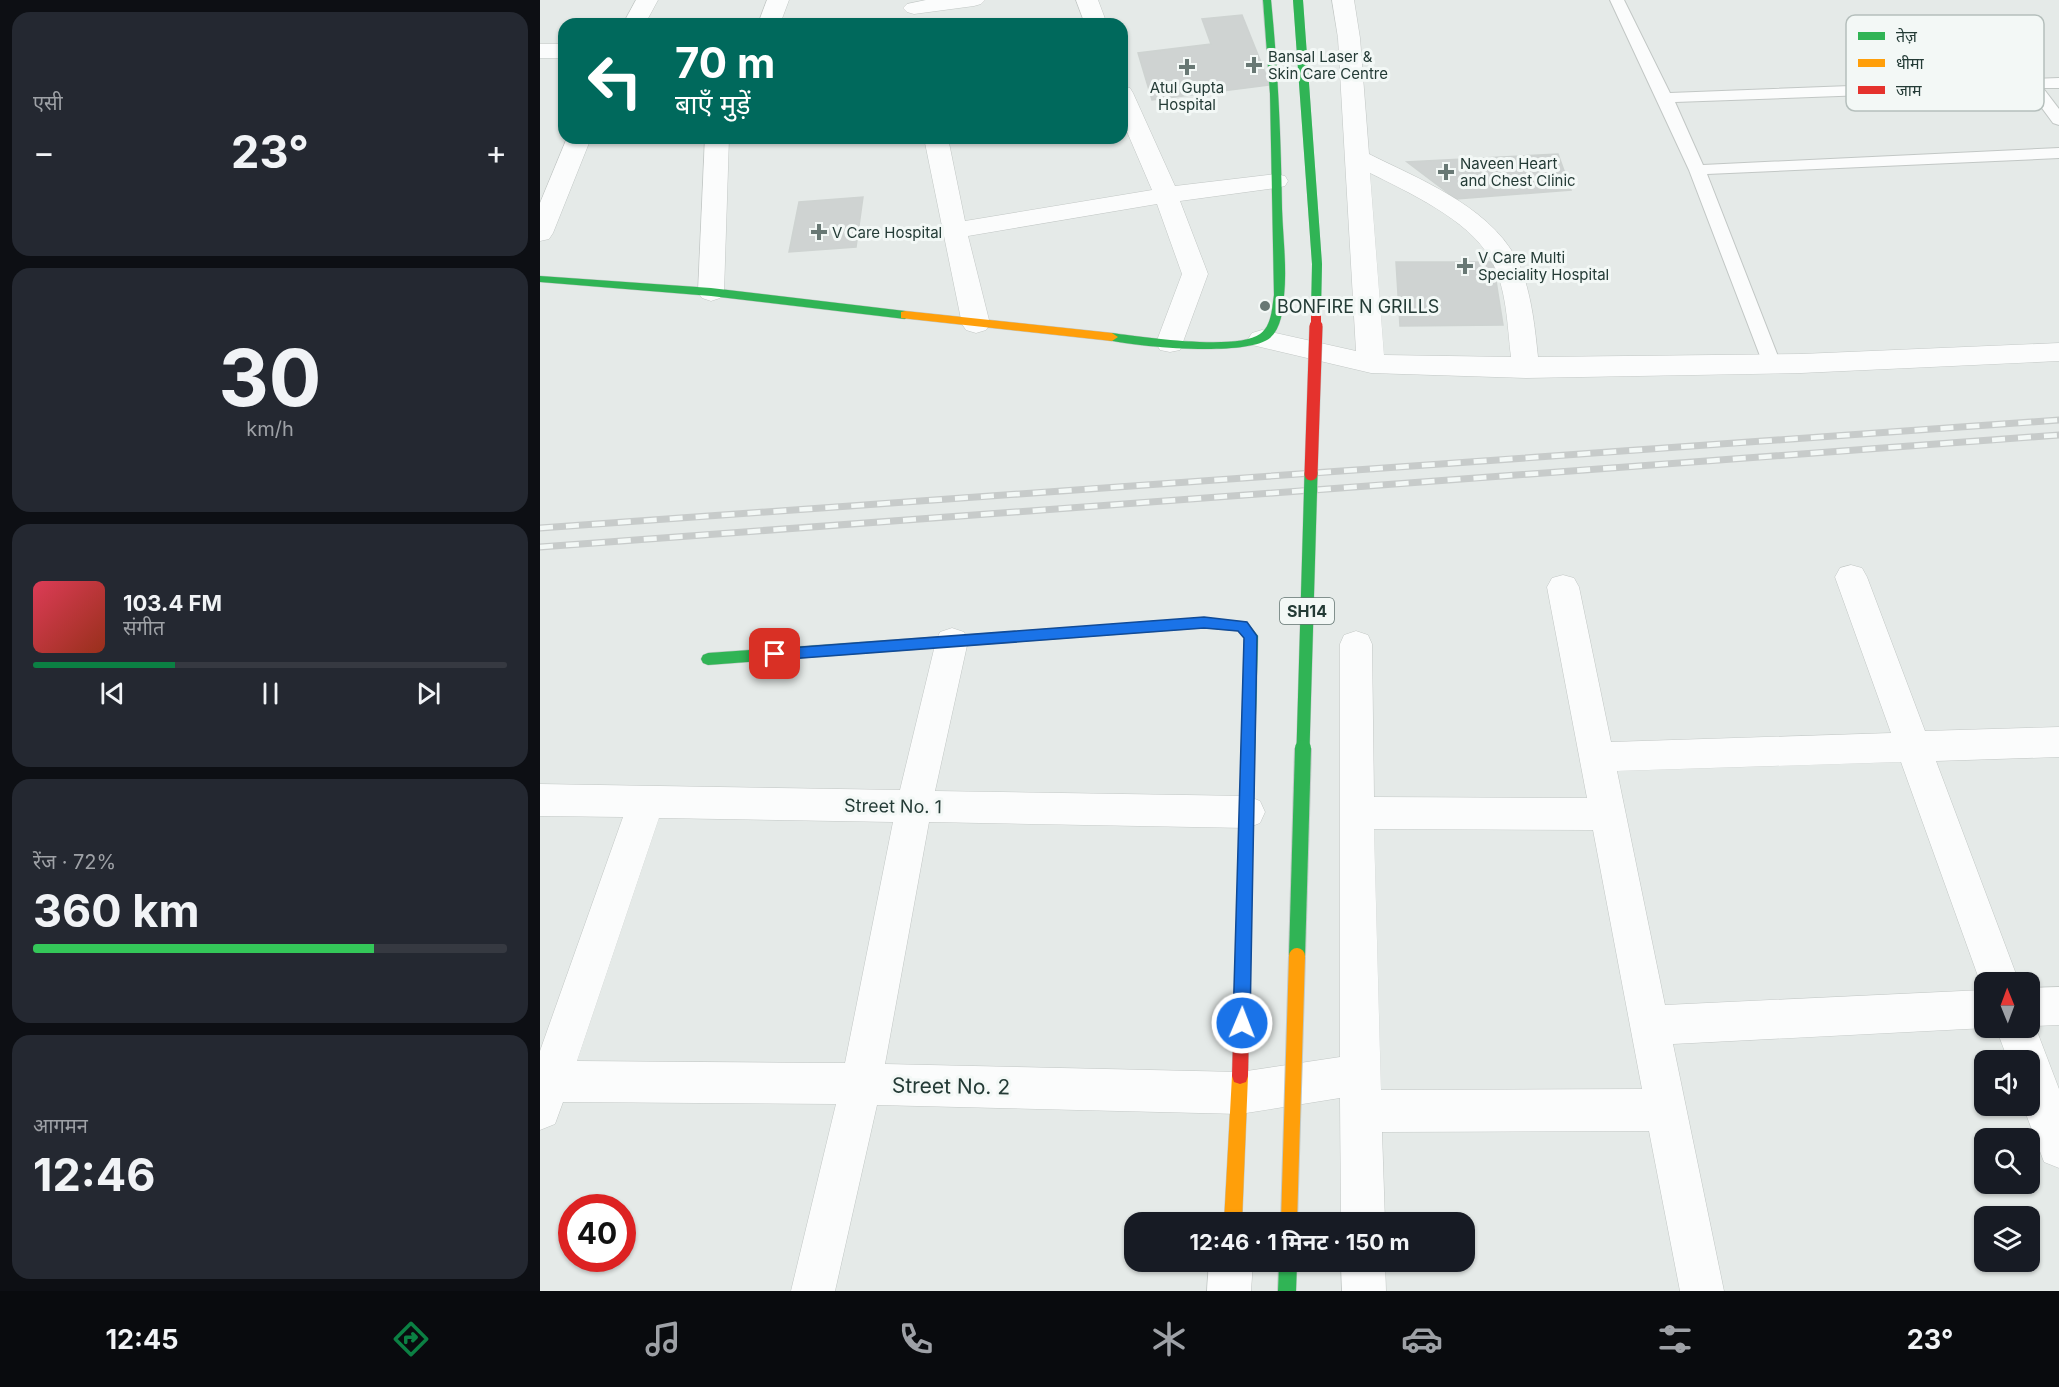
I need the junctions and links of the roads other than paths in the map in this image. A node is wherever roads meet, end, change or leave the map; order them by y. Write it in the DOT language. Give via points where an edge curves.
graph roads {
  1 [pos="647,0"];
  2 [pos="778,0"];
  3 [pos="974,0"];
  4 [pos="1087,0"];
  5 [pos="1267,0"];
  6 [pos="1298,0"];
  7 [pos="1343,0"];
  8 [pos="1617,0"];
  9 [pos="914,10"];
  10 [pos="637,18"];
  11 [pos="771,18"];
  12 [pos="1094,18"];
  13 [pos="540,51"];
  14 [pos="558,51"];
  15 [pos="2059,83"];
  16 [pos="2044,84"];
  17 [pos="1846,91"];
  18 [pos="1665,98"];
  19 [pos="2044,100"];
  20 [pos="1128,107"];
  21 [pos="2059,120"];
  22 [pos="577,144"];
  23 [pos="717,144"];
  24 [pos="937,144"];
  25 [pos="2059,153"];
  26 [pos="1358,158"];
  27 [pos="1697,170"];
  28 [pos="1276,181"];
  29 [pos="1166,195"];
  30 [pos="954,231"];
  31 [pos="540,233"];
  32 [pos="540,279"];
  33 [pos="711,292"];
  34 [pos="976,324"];
  35 [pos="1262,339"];
  36 [pos="1170,344"];
  37 [pos="2059,352"];
  38 [pos="1371,364"];
  39 [pos="1772,364"];
  40 [pos="1526,368"];
  41 [pos="1851,577"];
  42 [pos="1563,587"];
  43 [pos="952,641"];
  44 [pos="1356,644"];
  45 [pos="708,659"];
  46 [pos="2059,742"];
  47 [pos="1911,747"];
  48 [pos="1598,757"];
  49 [pos="540,800"];
  50 [pos="647,801"];
  51 [pos="914,806"];
  52 [pos="1247,812"];
  53 [pos="1356,813"];
  54 [pos="1608,814"];
  55 [pos="1995,972"];
  56 [pos="2059,1006"];
  57 [pos="2040,1007"];
  58 [pos="1974,1009"];
  59 [pos="1651,1025"];
  60 [pos="861,1084"];
  61 [pos="543,1091"];
  62 [pos="1361,1092"];
  63 [pos="1240,1093"];
  64 [pos="2040,1093"];
  65 [pos="1667,1110"];
  66 [pos="2059,1147"];
  67 [pos="1234,1212"];
  68 [pos="1289,1212"];
  69 [pos="1363,1212"];
  70 [pos="1230,1272"];
  71 [pos="1288,1272"];
  72 [pos="1363,1272"];
  73 [pos="813,1291"];
  74 [pos="1229,1291"];
  75 [pos="1287,1291"];
  76 [pos="1364,1291"];
  77 [pos="1702,1291"];
  1 -- 10 [label="street"];
  2 -- 11 [label="street"];
  3 -- 9 [label="street"];
  4 -- 12 [label="street"];
  5 -- 28 [label="street" via="1275,94"];
  6 -- 68 [label="street, SH14, bridge" via="1317,264"];
  7 -- 26 [label="street"];
  8 -- 18 [label="lane"];
  13 -- 14 [label="street"];
  15 -- 16 [label="lane"];
  17 -- 18 [label="lane"];
  18 -- 27 [label="lane"];
  19 -- 21 [label="lane"];
  20 -- 29 [label="street"];
  22 -- 31 [label="street"];
  23 -- 33 [label="street"];
  24 -- 30 [label="street"];
  25 -- 27 [label="lane"];
  26 -- 38 [label="street"];
  26 -- 40 [label="street" via="1486,233 1503,256 1514,286"];
  27 -- 39 [label="lane"];
  28 -- 29 [label="street"];
  28 -- 35 [label="street" via="1279,295 1274,326"];
  29 -- 30 [label="street"];
  29 -- 36 [label="street" via="1195,274"];
  30 -- 34 [label="street"];
  32 -- 33 [label="street"];
  33 -- 34 [label="street"];
  34 -- 36 [label="street"];
  35 -- 36 [label="street" via="1239,345"];
  35 -- 38 [label="street"];
  37 -- 39 [label="street"];
  38 -- 40 [label="street"];
  39 -- 40 [label="street"];
  41 -- 47 [label="street"];
  42 -- 48 [label="street"];
  43 -- 45 [label="street"];
  43 -- 51 [label="street"];
  43 -- 52 [label="street" via="1204,623 1242,626 1251,636"];
  44 -- 53 [label="street"];
  46 -- 47 [label="street"];
  47 -- 48 [label="street"];
  47 -- 55 [label="street"];
  48 -- 54 [label="street"];
  49 -- 50 [label="street, Street No. 1"];
  50 -- 51 [label="street, Street No. 1"];
  50 -- 61 [label="street"];
  51 -- 52 [label="street, Street No. 1"];
  51 -- 60 [label="street"];
  52 -- 63 [label="street"];
  53 -- 54 [label="street"];
  53 -- 62 [label="street"];
  54 -- 59 [label="street"];
  56 -- 57 [label="street"];
  58 -- 59 [label="street"];
  59 -- 65 [label="street"];
  60 -- 61 [label="street, Street No. 2"];
  60 -- 63 [label="street, Street No. 2"];
  60 -- 73 [label="street"];
  62 -- 63 [label="street, Street No. 2"];
  62 -- 65 [label="street, Street No. 2"];
  62 -- 69 [label="street"];
  63 -- 67 [label="street"];
  64 -- 66 [label="street"];
  65 -- 77 [label="street"];
  70 -- 74 [label="street"];
  71 -- 75 [label="street"];
  72 -- 76 [label="street"];
}
